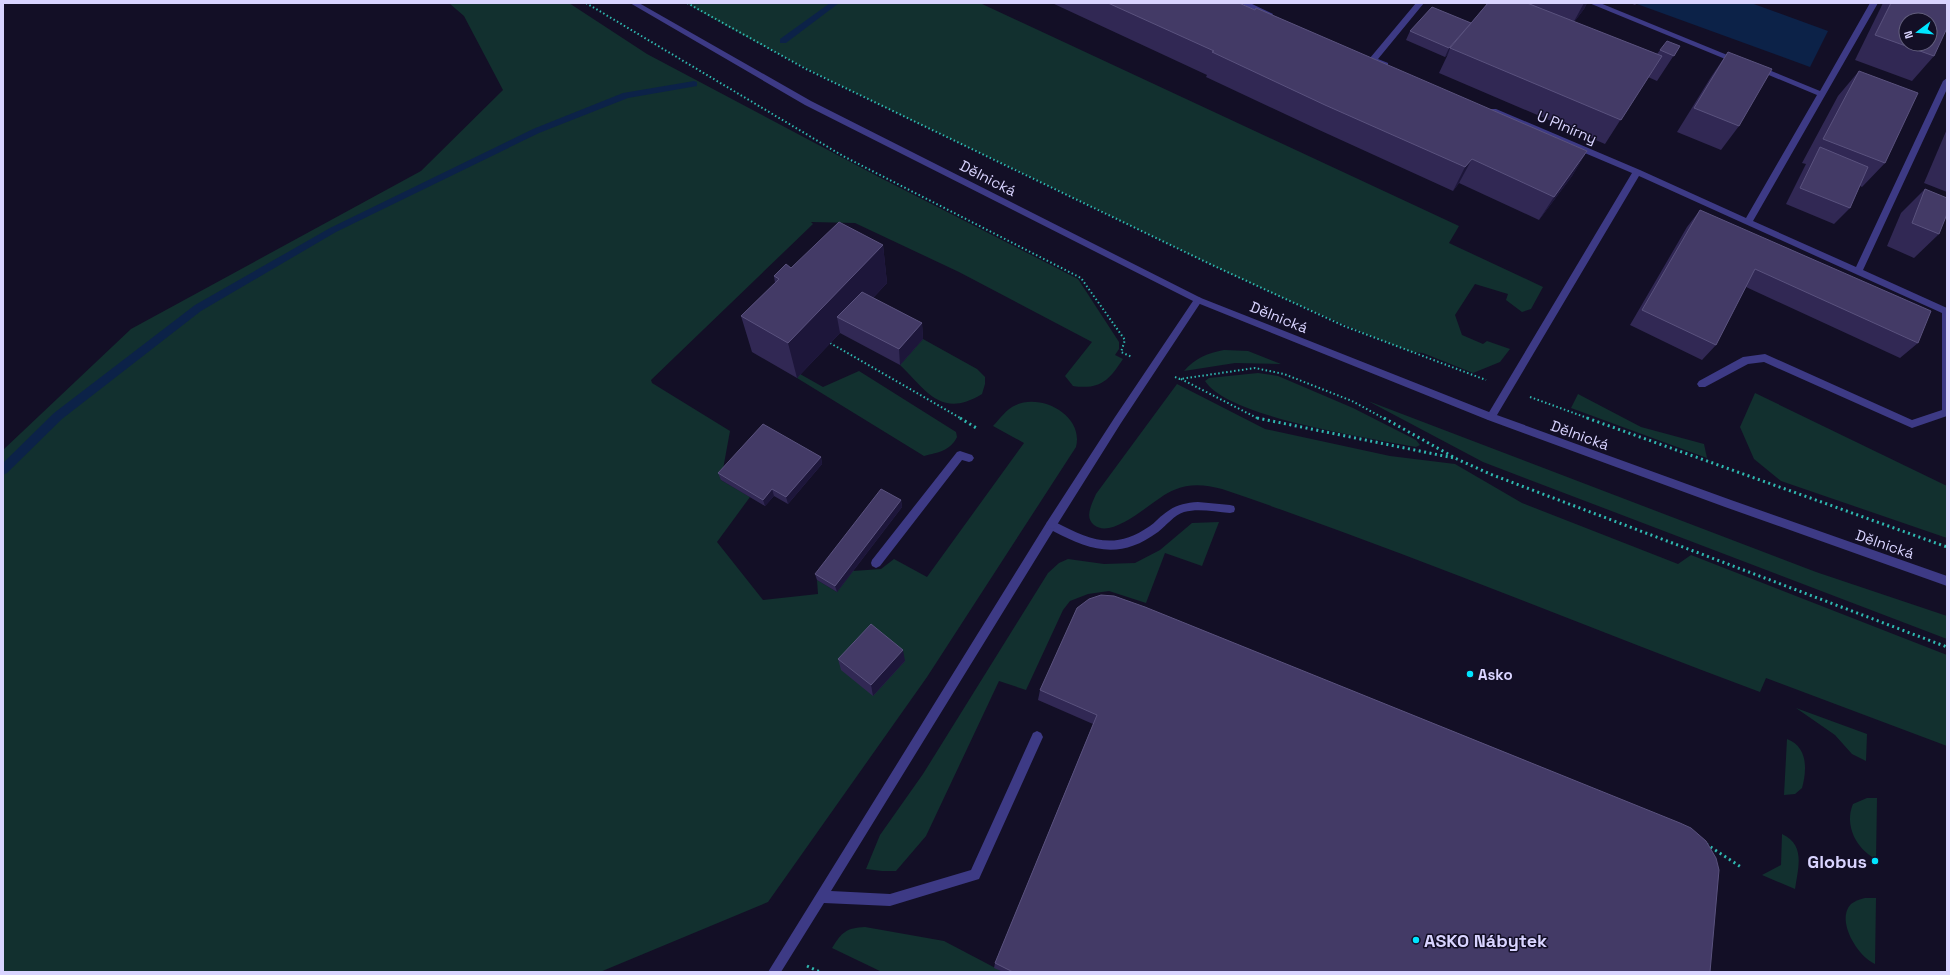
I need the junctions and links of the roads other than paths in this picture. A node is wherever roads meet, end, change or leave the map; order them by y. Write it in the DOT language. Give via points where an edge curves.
graph roads {
  1 [pos="634,3"];
  2 [pos="1244,3"];
  3 [pos="1420,3"];
  4 [pos="1593,3"];
  5 [pos="1874,3"];
  6 [pos="1280,19"];
  7 [pos="1395,69"];
  8 [pos="1947,81"];
  9 [pos="1821,94"];
  10 [pos="1483,107"];
  11 [pos="1636,172"];
  12 [pos="1748,222"];
  13 [pos="1858,272"];
  14 [pos="1198,300"];
  15 [pos="1702,384"];
  16 [pos="1491,417"];
  17 [pos="970,458"];
  18 [pos="1230,509"];
  19 [pos="1051,525"];
  20 [pos="876,563"];
  21 [pos="1947,580"];
  22 [pos="1037,737"];
  23 [pos="820,897"];
  24 [pos="774,972"];
  1 -- 14 [label="street, Dělnická" via="808,103"];
  2 -- 6 [label="street"];
  3 -- 7 [label="street" via="1370,58"];
  4 -- 9 [label="street"];
  5 -- 9 [label="street"];
  8 -- 13 [label="street"];
  9 -- 12 [label="street"];
  10 -- 11 [label="street, U Plnírny"];
  11 -- 12 [label="street, U Plnírny"];
  11 -- 16 [label="street"];
  12 -- 13 [label="street, U Plnírny"];
  13 -- 15 [label="street, U Plnírny" via="1946,311 1947,412 1912,424 1765,358 1746,360"];
  14 -- 16 [label="street, Dělnická"];
  14 -- 19 [label="street"];
  16 -- 21 [label="street, Dělnická"];
  17 -- 20 [label="street" via="960,455"];
  18 -- 19 [label="street" via="1198,506 1181,508 1154,529 1128,544 1102,545 1082,541"];
  19 -- 23 [label="street"];
  22 -- 23 [label="street" via="975,875 890,900"];
  23 -- 24 [label="street"];
}
